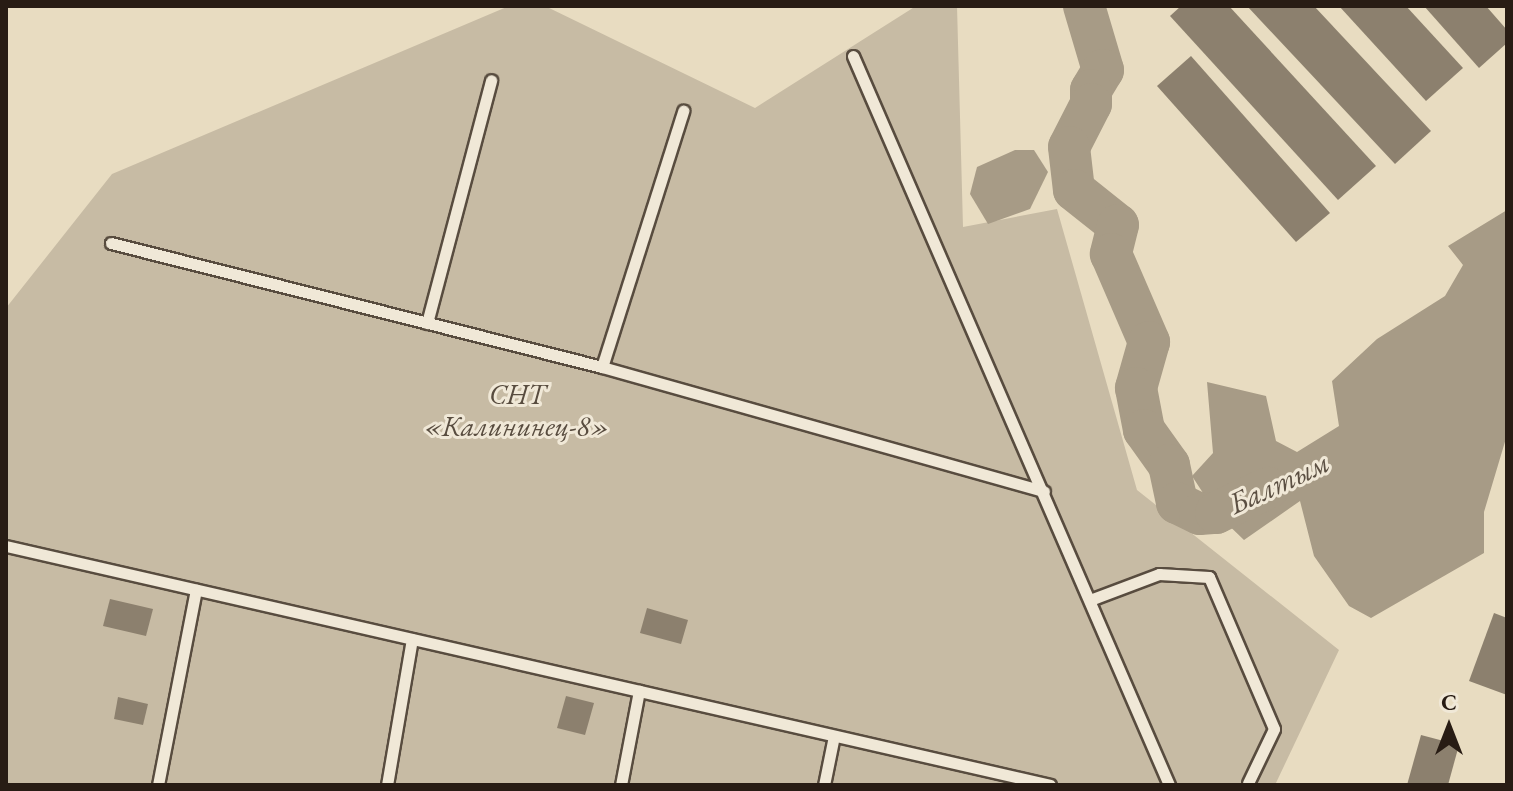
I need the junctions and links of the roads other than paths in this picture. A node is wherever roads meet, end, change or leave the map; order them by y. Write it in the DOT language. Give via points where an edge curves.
graph roads {
  1 [pos="853,56"];
  2 [pos="491,80"];
  3 [pos="683,111"];
  4 [pos="111,243"];
  5 [pos="427,323"];
  6 [pos="602,367"];
  7 [pos="1044,491"];
  8 [pos="6,546"];
  9 [pos="196,590"];
  10 [pos="1090,600"];
  11 [pos="412,639"];
  12 [pos="639,691"];
  13 [pos="834,736"];
  14 [pos="1026,782"];
  15 [pos="1248,783"];
  16 [pos="158,785"];
  17 [pos="387,785"];
  18 [pos="621,785"];
  19 [pos="824,785"];
  20 [pos="1050,785"];
  21 [pos="1169,785"];
  1 -- 7 [label="lane"];
  2 -- 5 [label="lane"];
  3 -- 6 [label="lane"];
  4 -- 5 [label="lane"];
  5 -- 6 [label="lane"];
  6 -- 7 [label="lane"];
  7 -- 10 [label="lane"];
  8 -- 9 [label="lane"];
  9 -- 11 [label="lane"];
  9 -- 16 [label="lane"];
  10 -- 15 [label="lane" via="1159,574 1209,577 1274,729"];
  10 -- 21 [label="lane"];
  11 -- 12 [label="lane"];
  11 -- 17 [label="lane"];
  12 -- 13 [label="lane"];
  12 -- 18 [label="lane"];
  13 -- 14 [label="lane"];
  13 -- 19 [label="lane"];
  14 -- 20 [label="lane"];
}
